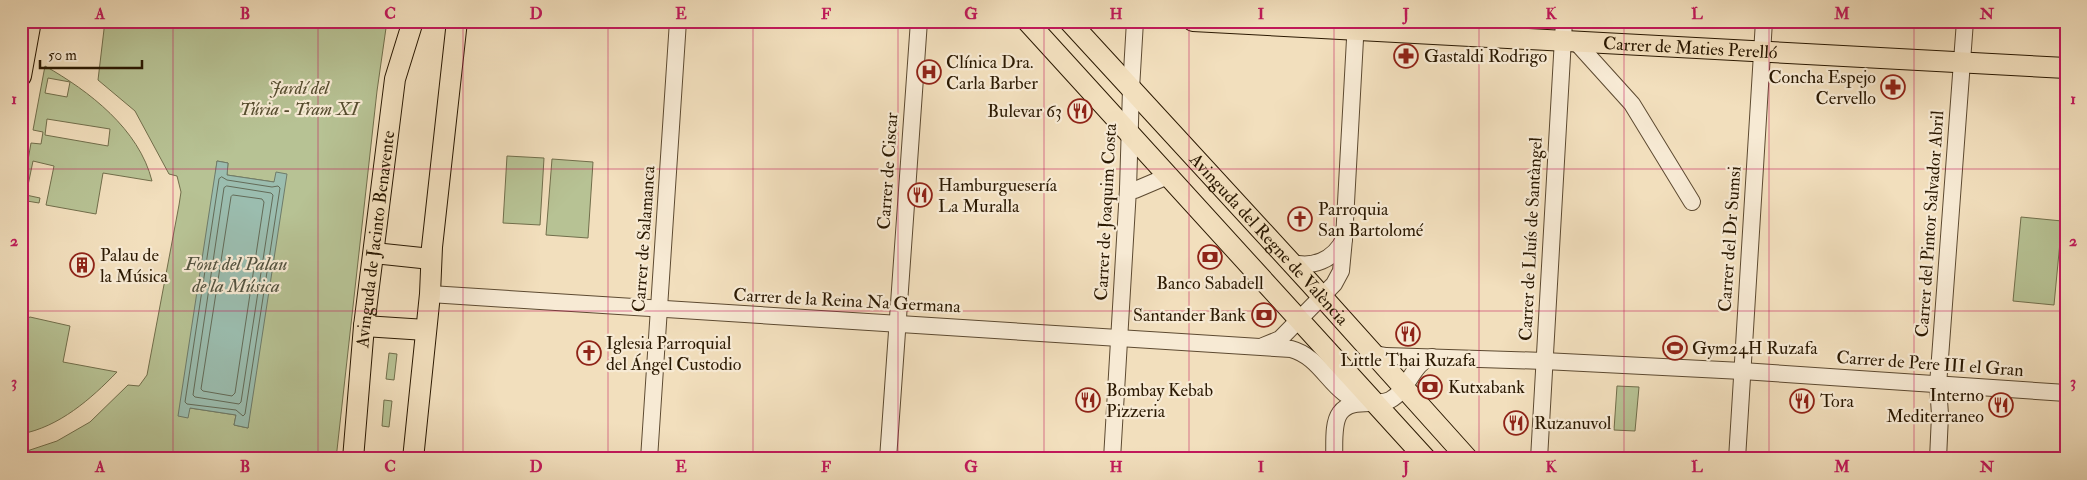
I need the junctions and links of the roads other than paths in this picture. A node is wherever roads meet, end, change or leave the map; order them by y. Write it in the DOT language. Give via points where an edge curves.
graph roads {
  1 [pos="31,21"];
  2 [pos="413,21"];
  3 [pos="678,21"];
  4 [pos="919,21"];
  5 [pos="1027,21"];
  6 [pos="1069,21"];
  7 [pos="1135,21"];
  8 [pos="1193,21"];
  9 [pos="1564,21"];
  10 [pos="1764,21"];
  11 [pos="1964,21"];
  12 [pos="459,23"];
  13 [pos="1355,26"];
  14 [pos="1570,42"];
  15 [pos="1762,52"];
  16 [pos="1962,62"];
  17 [pos="2066,68"];
  18 [pos="21,76"];
  19 [pos="1130,89"];
  20 [pos="1130,134"];
  21 [pos="1168,176"];
  22 [pos="1128,190"];
  23 [pos="1692,202"];
  24 [pos="1344,239"];
  25 [pos="374,253"];
  26 [pos="431,259"];
  27 [pos="1290,262"];
  28 [pos="430,294"];
  29 [pos="1321,296"];
  30 [pos="659,310"];
  31 [pos="1300,320"];
  32 [pos="898,324"];
  33 [pos="364,326"];
  34 [pos="426,330"];
  35 [pos="1120,337"];
  36 [pos="1261,346"];
  37 [pos="1368,349"];
  38 [pos="1298,351"];
  39 [pos="1432,357"];
  40 [pos="1544,361"];
  41 [pos="1742,371"];
  42 [pos="1938,385"];
  43 [pos="1404,388"];
  44 [pos="2066,393"];
  45 [pos="1371,402"];
  46 [pos="353,459"];
  47 [pos="413,459"];
  48 [pos="649,459"];
  49 [pos="888,459"];
  50 [pos="1112,459"];
  51 [pos="1334,459"];
  52 [pos="1426,459"];
  53 [pos="1468,459"];
  54 [pos="1538,459"];
  55 [pos="1737,459"];
  56 [pos="1938,459"];
  1 -- 18 [label="main road"];
  2 -- 25 [label="main road, Avinguda de Jacinto Benavente" via="395,79"];
  3 -- 30 [label="street, Carrer de Salamanca"];
  4 -- 32 [label="street, Carrer de Ciscar"];
  5 -- 20 [label="main road, Avinguda del Regne de València"];
  6 -- 19 [label="main road, Avinguda del Regne de València"];
  7 -- 19 [label="street, Carrer de Joaquim Costa"];
  8 -- 13 [label="main road, Carrer de Maties Perelló"];
  9 -- 14 [label="street, Carrer de Lluís de Santàngel"];
  10 -- 15 [label="street, Carrer del Dr Sumsi"];
  11 -- 16 [label="street, Carrer del Pintor Salvador Abril"];
  12 -- 26 [label="main road"];
  13 -- 14 [label="main road, Carrer de Maties Perelló"];
  13 -- 24 [label="street, Carrer de la Reina Na Germana"];
  14 -- 15 [label="main road, Carrer de Maties Perelló"];
  14 -- 23 [label="street" via="1632,104"];
  14 -- 40 [label="street, Carrer de Lluís de Santàngel"];
  15 -- 16 [label="main road, Carrer de Maties Perelló"];
  15 -- 41 [label="street, Carrer del Dr Sumsi"];
  16 -- 17 [label="main road, Carrer de Maties Perelló"];
  16 -- 42 [label="street, Carrer del Pintor Salvador Abril"];
  19 -- 20 [label="street, Carrer de Joaquim Costa"];
  19 -- 27 [label="main road, Avinguda del Regne de València"];
  20 -- 21 [label="main road, Avinguda del Regne de València"];
  20 -- 22 [label="street, Carrer de Joaquim Costa"];
  21 -- 22 [label="street"];
  21 -- 31 [label="main road, Avinguda del Regne de València"];
  22 -- 35 [label="street, Carrer de Joaquim Costa"];
  24 -- 27 [label="street" via="1331,257 1320,262 1304,265"];
  24 -- 29 [label="street, Carrer de la Reina Na Germana" via="1340,270 1334,284"];
  25 -- 26 [label="main road"];
  25 -- 33 [label="main road, Avinguda de Jacinto Benavente"];
  26 -- 28 [label="main road"];
  27 -- 29 [label="main road, Avinguda del Regne de València"];
  28 -- 30 [label="street, Carrer de la Reina Na Germana"];
  28 -- 34 [label="main road"];
  29 -- 31 [label="street, Carrer de la Reina Na Germana"];
  29 -- 37 [label="main road, Avinguda del Regne de València"];
  30 -- 32 [label="street, Carrer de la Reina Na Germana"];
  30 -- 48 [label="street, Carrer de Salamanca"];
  31 -- 36 [label="street, Carrer de la Reina Na Germana" via="1280,339"];
  31 -- 45 [label="main road, Avinguda del Regne de València"];
  32 -- 35 [label="street, Carrer de la Reina Na Germana"];
  32 -- 49 [label="street, Carrer de Ciscar"];
  33 -- 34 [label="main road"];
  33 -- 46 [label="main road, Avinguda de Jacinto Benavente"];
  34 -- 47 [label="main road"];
  35 -- 36 [label="street, Carrer de la Reina Na Germana"];
  35 -- 50 [label="street, Carrer de Joaquim Costa"];
  36 -- 38 [label="street, Carrer de la Reina Na Germana"];
  37 -- 39 [label="street, Carrer de Pere III el Gran" via="1381,356"];
  37 -- 43 [label="main road, Avinguda del Regne de València"];
  38 -- 45 [label="street, Avinguda del Regne de València" via="1312,358 1349,398"];
  39 -- 40 [label="street, Carrer de Pere III el Gran"];
  39 -- 43 [label="street" via="1421,363"];
  40 -- 41 [label="street, Carrer de Pere III el Gran"];
  40 -- 54 [label="street, Carrer de Lluís de Santàngel"];
  41 -- 42 [label="street, Carrer de Pere III el Gran"];
  41 -- 55 [label="street, Carrer del Dr Sumsi"];
  42 -- 44 [label="street, Carrer de Pere III el Gran"];
  42 -- 56 [label="street, Carrer del Pintor Salvador Abril"];
  43 -- 45 [label="street" via="1388,401"];
  43 -- 53 [label="main road, Avinguda del Regne de València"];
  45 -- 51 [label="street" via="1350,406 1337,418"];
  45 -- 52 [label="main road, Avinguda del Regne de València"];
}
